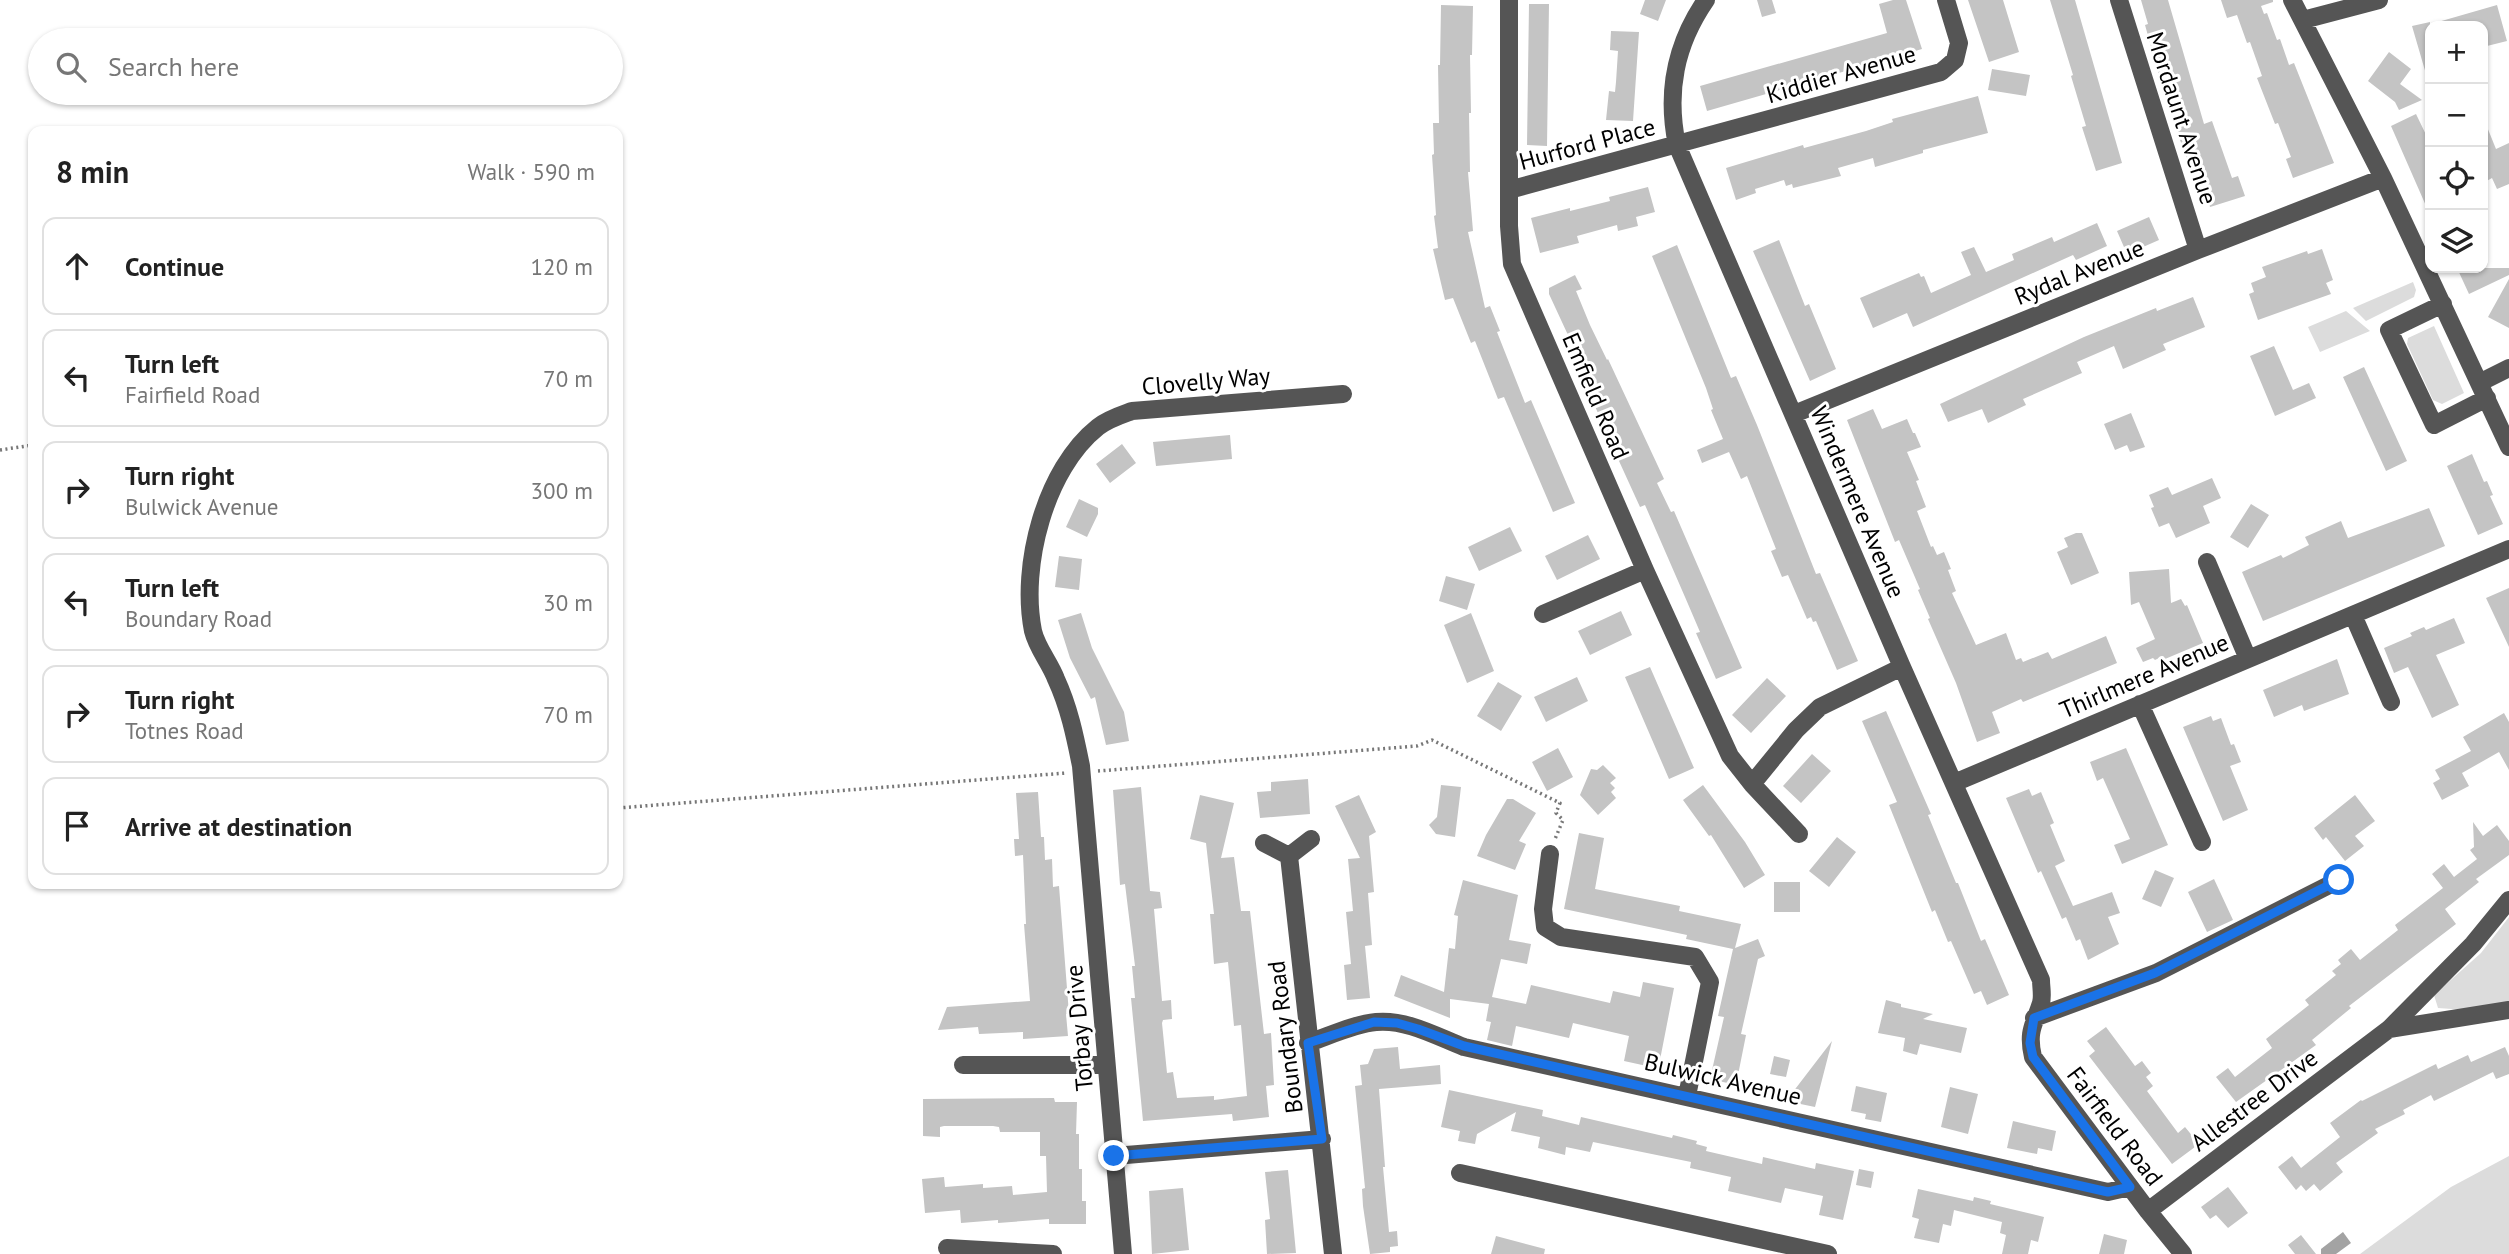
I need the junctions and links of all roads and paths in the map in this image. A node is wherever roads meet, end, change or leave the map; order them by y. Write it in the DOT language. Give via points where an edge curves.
graph roads {
  1 [pos="1509,0"];
  2 [pos="1706,0"];
  3 [pos="1945,0"];
  4 [pos="2119,0"];
  5 [pos="2292,0"];
  6 [pos="2379,0"];
  7 [pos="2303,20"];
  8 [pos="1677,145"];
  9 [pos="2383,178"];
  10 [pos="1509,190"];
  11 [pos="2198,250"];
  12 [pos="2442,304"];
  13 [pos="2509,368"];
  14 [pos="2483,390"];
  15 [pos="1343,394"];
  16 [pos="1794,414"];
  17 [pos="28,446"];
  18 [pos="2509,447"];
  19 [pos="0,450"];
  20 [pos="2509,549"];
  21 [pos="2207,562"];
  22 [pos="1645,570"];
  23 [pos="1543,614"];
  24 [pos="2353,615"];
  25 [pos="2248,659"];
  26 [pos="1902,667"];
  27 [pos="2390,702"];
  28 [pos="2140,704"];
  29 [pos="1086,772"];
  30 [pos="1073,773"];
  31 [pos="1954,783"];
  32 [pos="1752,784"];
  33 [pos="1084,798"];
  34 [pos="623,808"];
  35 [pos="1799,834"];
  36 [pos="1311,839"];
  37 [pos="2202,842"];
  38 [pos="1264,843"];
  39 [pos="1550,854"];
  40 [pos="1289,856"];
  41 [pos="2339,880"];
  42 [pos="2509,900"];
  43 [pos="2509,1010"];
  44 [pos="2034,1018"];
  45 [pos="2389,1029"];
  46 [pos="1308,1043"];
  47 [pos="963,1065"];
  48 [pos="1106,1065"];
  49 [pos="1687,1096"];
  50 [pos="1322,1139"];
  51 [pos="1114,1156"];
  52 [pos="1460,1173"];
  53 [pos="2130,1187"];
  54 [pos="2148,1211"];
  55 [pos="947,1248"];
  56 [pos="1053,1254"];
  57 [pos="1123,1254"];
  58 [pos="1333,1254"];
  59 [pos="1828,1254"];
  60 [pos="2183,1254"];
  1 -- 10 [label="street, Emfield Road"];
  2 -- 8 [label="street, Windermere Avenue" via="1683,43 1673,80 1671,117"];
  3 -- 8 [label="street, Kiddier Avenue" via="1959,43 1955,60 1941,72"];
  4 -- 11 [label="street, Mordaunt Avenue"];
  5 -- 7 [label="street"];
  6 -- 7 [label="street"];
  7 -- 9 [label="street"];
  8 -- 10 [label="street, Hurford Place"];
  8 -- 16 [label="street, Windermere Avenue"];
  9 -- 11 [label="street, Rydal Avenue"];
  9 -- 12 [label="street"];
  10 -- 22 [label="street, Emfield Road" via="1513,264"];
  11 -- 16 [label="street, Rydal Avenue"];
  12 -- 14 [label="street"];
  12 -- 14 [label="street" via="2389,330 2434,425"];
  13 -- 14 [label="street"];
  14 -- 18 [label="street"];
  15 -- 33 [label="street, Clovelly Way" via="1132,411 1101,425 1073,455 1042,517 1029,572 1034,634 1070,717"];
  16 -- 26 [label="street, Windermere Avenue"];
  17 -- 19 [label="path"];
  20 -- 24 [label="street, Thirlmere Avenue"];
  21 -- 25 [label="street"];
  22 -- 23 [label="street"];
  22 -- 32 [label="street, Emfield Road" via="1730,756"];
  24 -- 25 [label="street, Thirlmere Avenue"];
  24 -- 27 [label="street"];
  25 -- 28 [label="street, Thirlmere Avenue"];
  26 -- 31 [label="street, Windermere Avenue"];
  26 -- 32 [label="street" via="1820,707"];
  28 -- 31 [label="street, Thirlmere Avenue"];
  28 -- 37 [label="street"];
  29 -- 39 [label="path" via="1417,746 1432,740 1560,803 1556,813 1563,820"];
  30 -- 34 [label="path"];
  31 -- 44 [label="street, Windermere Avenue" via="2041,980 2042,1001"];
  32 -- 35 [label="street, Emfield Road"];
  33 -- 48 [label="street, Torbay Drive"];
  36 -- 40 [label="street"];
  38 -- 40 [label="street"];
  39 -- 49 [label="street" via="1545,927 1561,937 1695,957 1710,982"];
  40 -- 46 [label="street, Boundary Road"];
  41 -- 44 [label="street" via="2155,973"];
  42 -- 45 [label="street, Allestree Drive" via="2473,944"];
  43 -- 45 [label="street, Allestree Drive"];
  44 -- 53 [label="street, Fairfield Road" via="2033,1057"];
  45 -- 54 [label="street, Allestree Drive"];
  46 -- 49 [label="street, Bulwick Avenue" via="1374,1022 1397,1023 1464,1046"];
  46 -- 50 [label="street, Boundary Road"];
  47 -- 48 [label="street"];
  48 -- 51 [label="street, Torbay Drive"];
  49 -- 53 [label="street, Bulwick Avenue" via="2108,1192"];
  50 -- 51 [label="street"];
  50 -- 58 [label="street, Boundary Road"];
  51 -- 57 [label="street, Torbay Drive"];
  52 -- 59 [label="street"];
  53 -- 54 [label="street, Fairfield Road"];
  54 -- 60 [label="street, Fairfield Road"];
  55 -- 56 [label="street"];
}
